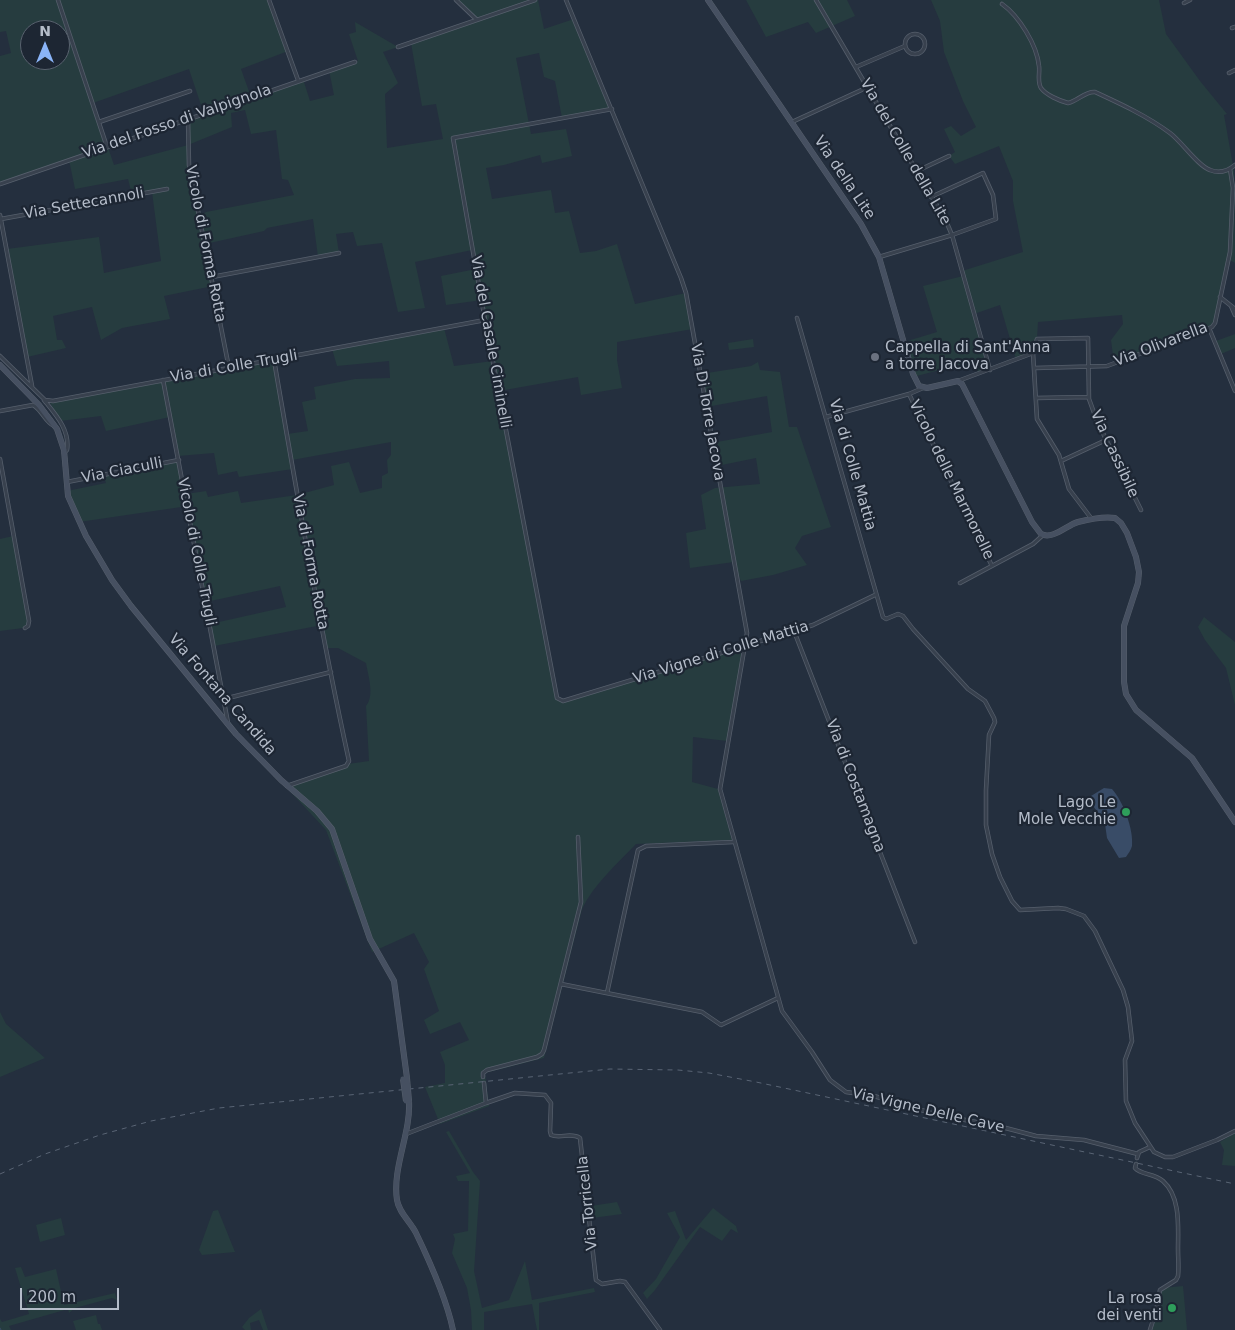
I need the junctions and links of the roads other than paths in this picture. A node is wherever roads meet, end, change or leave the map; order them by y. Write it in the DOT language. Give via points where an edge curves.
graph roads {
  1 [pos="58,0"];
  2 [pos="269,0"];
  3 [pos="456,0"];
  4 [pos="535,0"];
  5 [pos="566,0"];
  6 [pos="708,0"];
  7 [pos="816,0"];
  8 [pos="1190,0"];
  9 [pos="1184,3"];
  10 [pos="1002,4"];
  11 [pos="477,20"];
  12 [pos="905,46"];
  13 [pos="398,47"];
  14 [pos="355,62"];
  15 [pos="856,67"];
  16 [pos="1235,70"];
  17 [pos="1229,72"];
  18 [pos="298,80"];
  19 [pos="868,87"];
  20 [pos="190,91"];
  21 [pos="612,109"];
  22 [pos="188,120"];
  23 [pos="99,122"];
  24 [pos="792,122"];
  25 [pos="108,147"];
  26 [pos="949,156"];
  27 [pos="1235,165"];
  28 [pos="1230,169"];
  29 [pos="917,171"];
  30 [pos="0,184"];
  31 [pos="167,188"];
  32 [pos="931,197"];
  33 [pos="0,217"];
  34 [pos="952,235"];
  35 [pos="340,253"];
  36 [pos="879,257"];
  37 [pos="212,277"];
  38 [pos="1220,297"];
  39 [pos="1231,306"];
  40 [pos="1235,309"];
  41 [pos="1235,315"];
  42 [pos="797,318"];
  43 [pos="485,320"];
  44 [pos="1210,328"];
  45 [pos="1033,353"];
  46 [pos="0,356"];
  47 [pos="274,360"];
  48 [pos="0,365"];
  49 [pos="1089,366"];
  50 [pos="229,368"];
  51 [pos="1035,368"];
  52 [pos="990,370"];
  53 [pos="163,380"];
  54 [pos="958,381"];
  55 [pos="32,387"];
  56 [pos="923,388"];
  57 [pos="1235,391"];
  58 [pos="39,394"];
  59 [pos="909,394"];
  60 [pos="1088,397"];
  61 [pos="1036,398"];
  62 [pos="0,411"];
  63 [pos="826,417"];
  64 [pos="55,427"];
  65 [pos="1106,440"];
  66 [pos="64,452"];
  67 [pos="0,459"];
  68 [pos="179,460"];
  69 [pos="1061,461"];
  70 [pos="66,482"];
  71 [pos="1141,510"];
  72 [pos="1091,519"];
  73 [pos="1043,535"];
  74 [pos="992,566"];
  75 [pos="960,583"];
  76 [pos="875,595"];
  77 [pos="25,628"];
  78 [pos="794,631"];
  79 [pos="746,645"];
  80 [pos="331,672"];
  81 [pos="224,699"];
  82 [pos="563,701"];
  83 [pos="228,725"];
  84 [pos="287,786"];
  85 [pos="1235,822"];
  86 [pos="578,838"];
  87 [pos="734,842"];
  88 [pos="916,942"];
  89 [pos="561,984"];
  90 [pos="607,993"];
  91 [pos="778,998"];
  92 [pos="483,1077"];
  93 [pos="484,1083"];
  94 [pos="486,1103"];
  95 [pos="1235,1131"];
  96 [pos="406,1134"];
  97 [pos="1150,1147"];
  98 [pos="1136,1164"];
  99 [pos="453,1330"];
  100 [pos="660,1330"];
  101 [pos="1150,1330"];
  1 -- 23 [label="street"];
  2 -- 18 [label="street"];
  3 -- 11 [label="street"];
  4 -- 11 [label="street"];
  5 -- 21 [label="street, Via Di Torre Jacova"];
  6 -- 24 [label="main road, Via della Lite"];
  7 -- 15 [label="street, Via del Colle della Lite"];
  8 -- 9 [label="street"];
  10 -- 28 [label="street" via="1014,15 1031,42 1039,64 1039,84 1045,92 1068,103 1089,92 1096,92 1162,127 1206,169 1216,172"];
  11 -- 13 [label="street"];
  12 -- 12 [label="street" via="907,37 913,34 925,41 923,51 917,54 908,52"];
  12 -- 15 [label="street"];
  14 -- 18 [label="street, Via del Fosso di Valpignola"];
  15 -- 19 [label="street, Via del Colle della Lite"];
  16 -- 17 [label="street"];
  18 -- 22 [label="street, Via del Fosso di Valpignola"];
  19 -- 24 [label="street"];
  19 -- 29 [label="street, Via del Colle della Lite"];
  20 -- 23 [label="street"];
  21 -- 43 [label="street, Via del Casale Ciminelli" via="453,138"];
  21 -- 79 [label="street, Via Di Torre Jacova" via="686,293 747,629"];
  22 -- 25 [label="street, Via del Fosso di Valpignola"];
  22 -- 37 [label="street, Vicolo di Forma Rotta" via="189,165"];
  23 -- 25 [label="street"];
  24 -- 36 [label="main road, Via della Lite" via="861,224"];
  25 -- 30 [label="street, Via del Fosso di Valpignola"];
  26 -- 29 [label="street"];
  27 -- 28 [label="street"];
  28 -- 38 [label="street, Via Olivarella" via="1232,237"];
  29 -- 32 [label="street, Via del Colle della Lite"];
  31 -- 33 [label="street, Via Settecannoli"];
  32 -- 34 [label="street, Via del Colle della Lite"];
  32 -- 34 [label="street" via="983,173 993,195 996,219"];
  33 -- 55 [label="street"];
  34 -- 36 [label="street"];
  34 -- 52 [label="street, Via del Colle della Lite"];
  35 -- 37 [label="street"];
  36 -- 56 [label="main road, Via della Lite" via="913,374"];
  37 -- 50 [label="street, Vicolo di Forma Rotta"];
  38 -- 39 [label="street"];
  38 -- 44 [label="street, Via Olivarella" via="1215,323"];
  39 -- 40 [label="street"];
  39 -- 41 [label="street"];
  42 -- 63 [label="street, Via di Colle Mattia"];
  43 -- 47 [label="street, Via di Colle Trugli"];
  43 -- 82 [label="street, Via del Casale Ciminelli" via="556,696"];
  44 -- 49 [label="street, Via Olivarella" via="1107,366"];
  44 -- 57 [label="street"];
  45 -- 49 [label="street, Via Cassibile" via="1037,339 1088,338"];
  45 -- 51 [label="street"];
  45 -- 52 [label="street"];
  46 -- 55 [label="street"];
  47 -- 50 [label="street, Via di Colle Trugli"];
  47 -- 80 [label="street, Via di Forma Rotta"];
  48 -- 64 [label="main road, Via Fontana Candida"];
  49 -- 51 [label="street, Via Olivarella"];
  49 -- 60 [label="street, Via Cassibile"];
  50 -- 53 [label="street, Via di Colle Trugli"];
  51 -- 61 [label="street"];
  52 -- 54 [label="street"];
  53 -- 58 [label="street, Via di Colle Trugli" via="52,401"];
  53 -- 68 [label="street, Vicolo di Colle Trugli"];
  54 -- 56 [label="main road"];
  54 -- 73 [label="main road" via="967,392 1034,526"];
  55 -- 58 [label="street"];
  56 -- 59 [label="street"];
  58 -- 66 [label="street" via="64,429 68,445"];
  59 -- 63 [label="street"];
  59 -- 74 [label="street, Vicolo delle Marmorelle"];
  60 -- 61 [label="street"];
  60 -- 65 [label="street, Via Cassibile"];
  61 -- 69 [label="street" via="1037,419"];
  62 -- 64 [label="street" via="33,405"];
  63 -- 76 [label="street, Via di Colle Mattia"];
  64 -- 66 [label="main road, Via Fontana Candida"];
  65 -- 69 [label="street"];
  65 -- 71 [label="street, Via Cassibile"];
  66 -- 70 [label="main road, Via Fontana Candida"];
  67 -- 77 [label="street" via="29,621"];
  68 -- 70 [label="street, Via Ciaculli"];
  68 -- 81 [label="street, Vicolo di Colle Trugli"];
  69 -- 72 [label="street" via="1068,489"];
  70 -- 83 [label="main road, Via Fontana Candida" via="75,514 111,579"];
  72 -- 73 [label="main road" via="1050,536"];
  72 -- 85 [label="main road" via="1111,518 1120,522 1138,564 1138,581 1124,628 1124,682 1128,699 1138,713 1192,758"];
  73 -- 74 [label="street"];
  74 -- 75 [label="street"];
  76 -- 78 [label="street, Via Vigne di Colle Mattia" via="822,622"];
  76 -- 97 [label="street, Via di Colle Mattia" via="884,618 898,614 903,616 968,689 985,701 994,718 989,735 986,825 998,872 1019,910 1064,908 1084,916 1095,931 1127,1000 1132,1041 1125,1062 1126,1100"];
  78 -- 79 [label="street, Via Vigne di Colle Mattia"];
  78 -- 88 [label="street, Via di Costamagna"];
  79 -- 82 [label="street, Via Vigne di Colle Mattia"];
  79 -- 87 [label="street, Via Di Torre Jacova" via="720,785"];
  80 -- 81 [label="street"];
  80 -- 84 [label="street, Via di Forma Rotta" via="348,764"];
  81 -- 83 [label="street, Vicolo di Colle Trugli"];
  83 -- 84 [label="main road, Via Fontana Candida"];
  84 -- 96 [label="main road, Via Fontana Candida, bridge" via="321,816 334,834 371,941 394,980 407,1101"];
  86 -- 89 [label="street" via="582,898"];
  87 -- 90 [label="street" via="646,846 638,850"];
  87 -- 91 [label="street, Via Vigne Delle Cave"];
  89 -- 90 [label="street"];
  89 -- 92 [label="street" via="543,1053 487,1070"];
  90 -- 91 [label="street" via="699,1012 719,1024"];
  91 -- 97 [label="street, Via Vigne Delle Cave" via="784,1014 828,1078 846,1092 1034,1136 1084,1140 1137,1156"];
  93 -- 94 [label="street"];
  94 -- 96 [label="street"];
  94 -- 100 [label="street, Via Torricella" via="515,1093 546,1096 551,1102 551,1135 576,1135 580,1138 596,1280 602,1284 625,1282"];
  95 -- 97 [label="street" via="1172,1157 1157,1154"];
  96 -- 99 [label="main road, Via Fontana Candida" via="398,1175 398,1204 418,1238"];
  98 -- 101 [label="street" via="1137,1171 1155,1175 1167,1185 1178,1219 1178,1276 1160,1290"];
}
